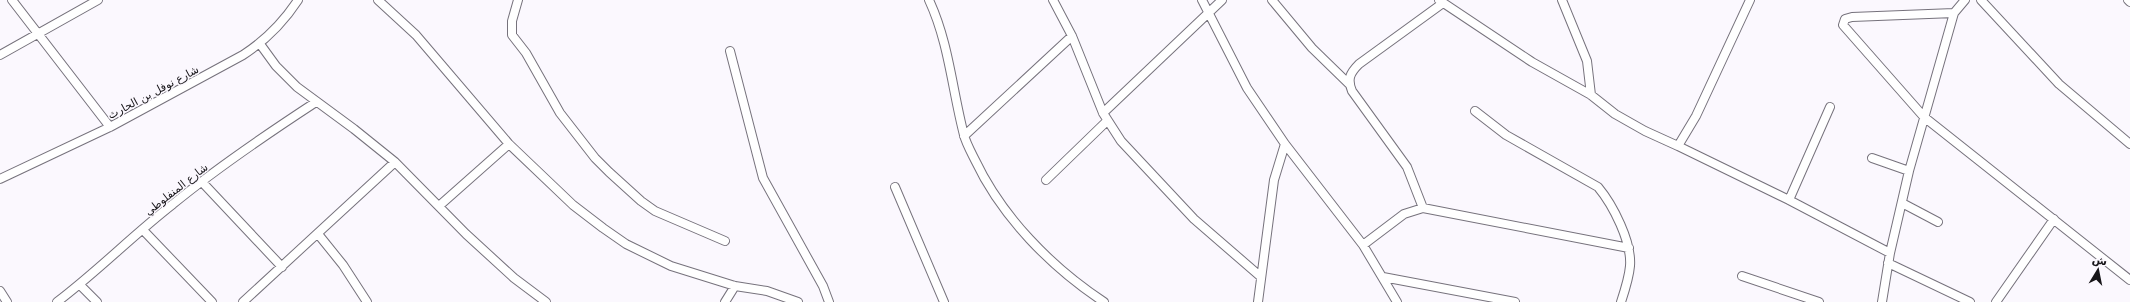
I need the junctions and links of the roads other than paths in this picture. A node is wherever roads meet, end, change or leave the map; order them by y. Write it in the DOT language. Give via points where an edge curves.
graph roads {
  1 [pos="12,0"];
  2 [pos="98,0"];
  3 [pos="298,0"];
  4 [pos="378,0"];
  5 [pos="518,0"];
  6 [pos="929,0"];
  7 [pos="1054,0"];
  8 [pos="1202,0"];
  9 [pos="1222,0"];
  10 [pos="1272,0"];
  11 [pos="1562,0"];
  12 [pos="1750,0"];
  13 [pos="1966,0"];
  14 [pos="1981,0"];
  15 [pos="1441,1"];
  16 [pos="1208,12"];
  17 [pos="1954,14"];
  18 [pos="39,34"];
  19 [pos="1072,36"];
  20 [pos="260,44"];
  21 [pos="730,50"];
  22 [pos="0,55"];
  23 [pos="1349,84"];
  24 [pos="1591,95"];
  25 [pos="316,102"];
  26 [pos="1830,107"];
  27 [pos="1475,111"];
  28 [pos="1103,113"];
  29 [pos="1924,117"];
  30 [pos="1107,121"];
  31 [pos="110,127"];
  32 [pos="964,136"];
  33 [pos="509,144"];
  34 [pos="1285,144"];
  35 [pos="2130,144"];
  36 [pos="1678,146"];
  37 [pos="1872,158"];
  38 [pos="395,162"];
  39 [pos="1909,171"];
  40 [pos="1,178"];
  41 [pos="1046,180"];
  42 [pos="202,182"];
  43 [pos="895,188"];
  44 [pos="1789,200"];
  45 [pos="1902,203"];
  46 [pos="439,206"];
  47 [pos="1423,208"];
  48 [pos="2054,219"];
  49 [pos="1938,222"];
  50 [pos="143,230"];
  51 [pos="318,234"];
  52 [pos="725,241"];
  53 [pos="1363,245"];
  54 [pos="1629,248"];
  55 [pos="1890,253"];
  56 [pos="1888,263"];
  57 [pos="282,267"];
  58 [pos="1742,276"];
  59 [pos="1261,277"];
  60 [pos="1383,277"];
  61 [pos="2130,280"];
  62 [pos="80,285"];
  63 [pos="735,286"];
  64 [pos="0,291"];
  65 [pos="1091,298"];
  66 [pos="542,301"];
  67 [pos="7,302"];
  68 [pos="58,302"];
  69 [pos="97,302"];
  70 [pos="212,302"];
  71 [pos="243,302"];
  72 [pos="367,302"];
  73 [pos="725,302"];
  74 [pos="798,302"];
  75 [pos="829,302"];
  76 [pos="944,302"];
  77 [pos="1104,302"];
  78 [pos="1258,302"];
  79 [pos="1397,302"];
  80 [pos="1515,302"];
  81 [pos="1621,302"];
  82 [pos="1819,302"];
  83 [pos="1882,302"];
  84 [pos="1970,302"];
  85 [pos="1996,302"];
  1 -- 18 [label="street"];
  2 -- 18 [label="street"];
  3 -- 20 [label="street, شارع نوفل بن الحارث"];
  4 -- 33 [label="street" via="416,34"];
  5 -- 52 [label="street" via="512,21 512,35 526,53 560,113 595,158 629,191 655,211"];
  6 -- 32 [label="street" via="938,18 949,56"];
  7 -- 19 [label="street"];
  8 -- 16 [label="street"];
  9 -- 16 [label="street"];
  10 -- 23 [label="street" via="1312,48"];
  11 -- 24 [label="street" via="1587,61"];
  12 -- 36 [label="street" via="1696,116"];
  13 -- 17 [label="street"];
  14 -- 35 [label="street" via="2059,84"];
  15 -- 23 [label="street" via="1359,64 1351,72"];
  15 -- 24 [label="street" via="1532,62"];
  16 -- 28 [label="street"];
  16 -- 34 [label="street" via="1247,88"];
  17 -- 29 [label="street"];
  17 -- 29 [label="street" via="1852,17 1845,19 1843,25"];
  18 -- 22 [label="street"];
  18 -- 31 [label="street"];
  19 -- 28 [label="street"];
  19 -- 32 [label="street"];
  20 -- 25 [label="street" via="287,78"];
  20 -- 31 [label="street, شارع نوفل بن الحارث" via="209,75"];
  21 -- 75 [label="street" via="763,178 823,286"];
  23 -- 47 [label="street" via="1407,167"];
  24 -- 36 [label="street" via="1615,114"];
  25 -- 38 [label="street"];
  25 -- 42 [label="street, شارع المنفلوطي"];
  26 -- 44 [label="street"];
  27 -- 54 [label="street" via="1506,135 1598,187 1608,199"];
  28 -- 30 [label="street"];
  29 -- 39 [label="street"];
  29 -- 48 [label="street"];
  30 -- 41 [label="street"];
  30 -- 59 [label="street" via="1130,152 1194,219"];
  31 -- 40 [label="street, شارع نوفل بن الحارث"];
  32 -- 65 [label="street" via="981,172 1012,218"];
  33 -- 46 [label="street"];
  33 -- 63 [label="street" via="573,205 626,244 671,266"];
  34 -- 53 [label="street"];
  34 -- 59 [label="street" via="1274,180"];
  36 -- 44 [label="street"];
  37 -- 39 [label="street"];
  38 -- 46 [label="street"];
  38 -- 51 [label="street"];
  39 -- 45 [label="street"];
  42 -- 50 [label="street, شارع المنفلوطي"];
  42 -- 57 [label="street"];
  43 -- 76 [label="street"];
  44 -- 55 [label="street"];
  45 -- 49 [label="street"];
  45 -- 55 [label="street"];
  46 -- 66 [label="street"];
  47 -- 53 [label="street" via="1404,214"];
  47 -- 54 [label="street"];
  48 -- 61 [label="street"];
  48 -- 85 [label="street"];
  50 -- 62 [label="street, شارع المنفلوطي"];
  50 -- 70 [label="street"];
  51 -- 57 [label="street"];
  51 -- 72 [label="street" via="343,265"];
  53 -- 60 [label="street"];
  54 -- 81 [label="street" via="1630,265"];
  55 -- 56 [label="street"];
  56 -- 83 [label="street"];
  56 -- 84 [label="street"];
  57 -- 71 [label="street"];
  58 -- 82 [label="street"];
  59 -- 78 [label="street"];
  60 -- 79 [label="street"];
  60 -- 80 [label="street"];
  62 -- 68 [label="street, شارع المنفلوطي"];
  62 -- 69 [label="street"];
  63 -- 73 [label="street"];
  63 -- 74 [label="street" via="767,292"];
  64 -- 67 [label="street"];
  65 -- 77 [label="street"];
}
